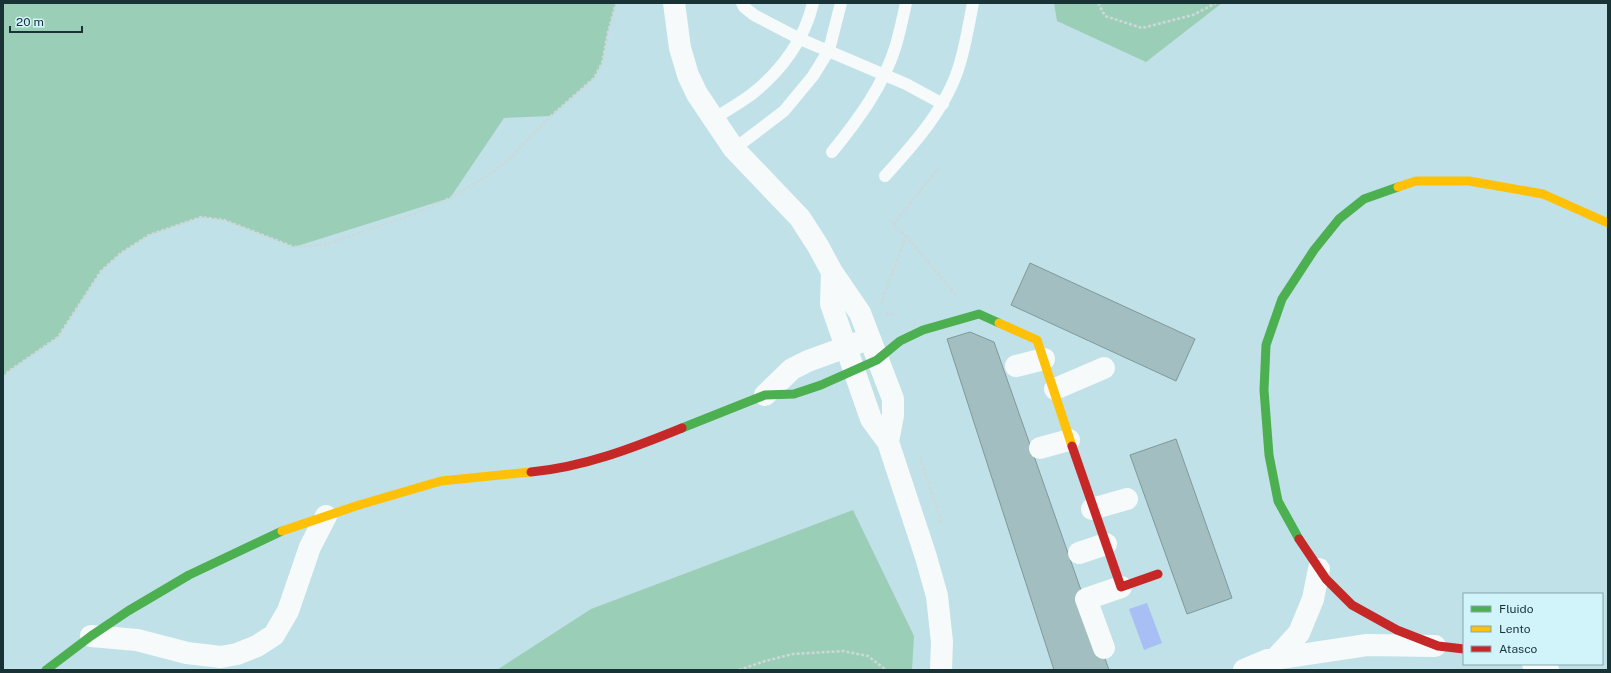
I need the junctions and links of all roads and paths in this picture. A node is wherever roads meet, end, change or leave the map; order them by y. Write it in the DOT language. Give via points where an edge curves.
graph roads {
  1 [pos="616,3"];
  2 [pos="674,3"];
  3 [pos="742,3"];
  4 [pos="813,3"];
  5 [pos="842,3"];
  6 [pos="906,3"];
  7 [pos="973,3"];
  8 [pos="1098,3"];
  9 [pos="1216,3"];
  10 [pos="800,39"];
  11 [pos="828,50"];
  12 [pos="884,75"];
  13 [pos="943,104"];
  14 [pos="713,119"];
  15 [pos="734,149"];
  16 [pos="832,152"];
  17 [pos="939,166"];
  18 [pos="885,176"];
  19 [pos="1608,223"];
  20 [pos="906,236"];
  21 [pos="832,272"];
  22 [pos="951,300"];
  23 [pos="907,338"];
  24 [pos="870,339"];
  25 [pos="846,347"];
  26 [pos="1044,359"];
  27 [pos="877,360"];
  28 [pos="1016,366"];
  29 [pos="1104,368"];
  30 [pos="854,371"];
  31 [pos="3,377"];
  32 [pos="1055,390"];
  33 [pos="764,395"];
  34 [pos="1069,440"];
  35 [pos="888,442"];
  36 [pos="1040,448"];
  37 [pos="918,452"];
  38 [pos="1128,499"];
  39 [pos="1092,509"];
  40 [pos="326,516"];
  41 [pos="943,527"];
  42 [pos="1106,544"];
  43 [pos="1079,553"];
  44 [pos="1319,569"];
  45 [pos="1158,574"];
  46 [pos="1121,587"];
  47 [pos="91,636"];
  48 [pos="1438,646"];
  49 [pos="1104,648"];
  50 [pos="1463,649"];
  51 [pos="1275,659"];
  52 [pos="1536,665"];
  53 [pos="46,670"];
  54 [pos="739,670"];
  55 [pos="886,670"];
  56 [pos="941,670"];
  57 [pos="1244,670"];
  58 [pos="1548,670"];
  1 -- 31 [label="path" via="602,63 594,78 490,174 450,198 414,214 327,244 294,247 224,220 201,217 149,235 121,253 101,271 58,337"];
  2 -- 14 [label="street" via="680,48 688,75"];
  3 -- 10 [label="lane" via="754,15"];
  4 -- 10 [label="lane"];
  5 -- 11 [label="lane"];
  6 -- 12 [label="lane" via="896,46"];
  7 -- 13 [label="lane" via="960,64"];
  8 -- 9 [label="path" via="1105,16 1142,28 1193,15"];
  10 -- 11 [label="lane"];
  10 -- 14 [label="lane" via="780,67 752,94"];
  11 -- 12 [label="lane"];
  11 -- 15 [label="lane" via="813,76 784,111"];
  12 -- 13 [label="lane"];
  12 -- 16 [label="lane" via="860,117"];
  13 -- 18 [label="lane" via="912,146"];
  14 -- 15 [label="street"];
  15 -- 21 [label="street" via="800,218"];
  17 -- 20 [label="path" via="893,225"];
  19 -- 44 [label="street" via="1543,194 1469,181 1416,181 1364,199 1338,219 1282,299 1266,345 1264,390 1269,455 1278,501 1302,545"];
  20 -- 22 [label="path" via="958,297"];
  20 -- 23 [label="path" via="881,304 886,314 907,315"];
  21 -- 24 [label="street" via="860,313"];
  21 -- 25 [label="street" via="831,304"];
  23 -- 24 [label="street"];
  23 -- 26 [label="street" via="923,330 979,314 1037,340"];
  23 -- 27 [label="street"];
  24 -- 25 [label="street"];
  24 -- 27 [label="street"];
  25 -- 30 [label="street"];
  25 -- 33 [label="street" via="792,369"];
  26 -- 28 [label="street"];
  26 -- 32 [label="street"];
  27 -- 30 [label="street"];
  27 -- 35 [label="street" via="893,400"];
  29 -- 32 [label="street"];
  30 -- 33 [label="street" via="794,394"];
  30 -- 35 [label="street" via="871,419"];
  32 -- 34 [label="street"];
  33 -- 40 [label="street" via="596,460 555,470 441,481"];
  34 -- 36 [label="street"];
  34 -- 39 [label="street"];
  35 -- 56 [label="street" via="937,596 942,642"];
  37 -- 41 [label="path"];
  38 -- 39 [label="street"];
  39 -- 42 [label="street"];
  40 -- 47 [label="street" via="275,533 189,575"];
  40 -- 47 [label="street" via="310,547 288,611 274,635 257,646 221,657 188,653 137,640"];
  42 -- 43 [label="street"];
  42 -- 46 [label="street"];
  44 -- 48 [label="street" via="1352,604 1397,630"];
  44 -- 51 [label="street" via="1313,599 1298,633"];
  45 -- 46 [label="street"];
  46 -- 49 [label="street" via="1086,598"];
  47 -- 53 [label="street"];
  48 -- 50 [label="street"];
  48 -- 51 [label="street" via="1367,645"];
  51 -- 57 [label="street"];
  52 -- 58 [label="street"];
  54 -- 55 [label="path" via="793,654 843,651 868,656"];
}
